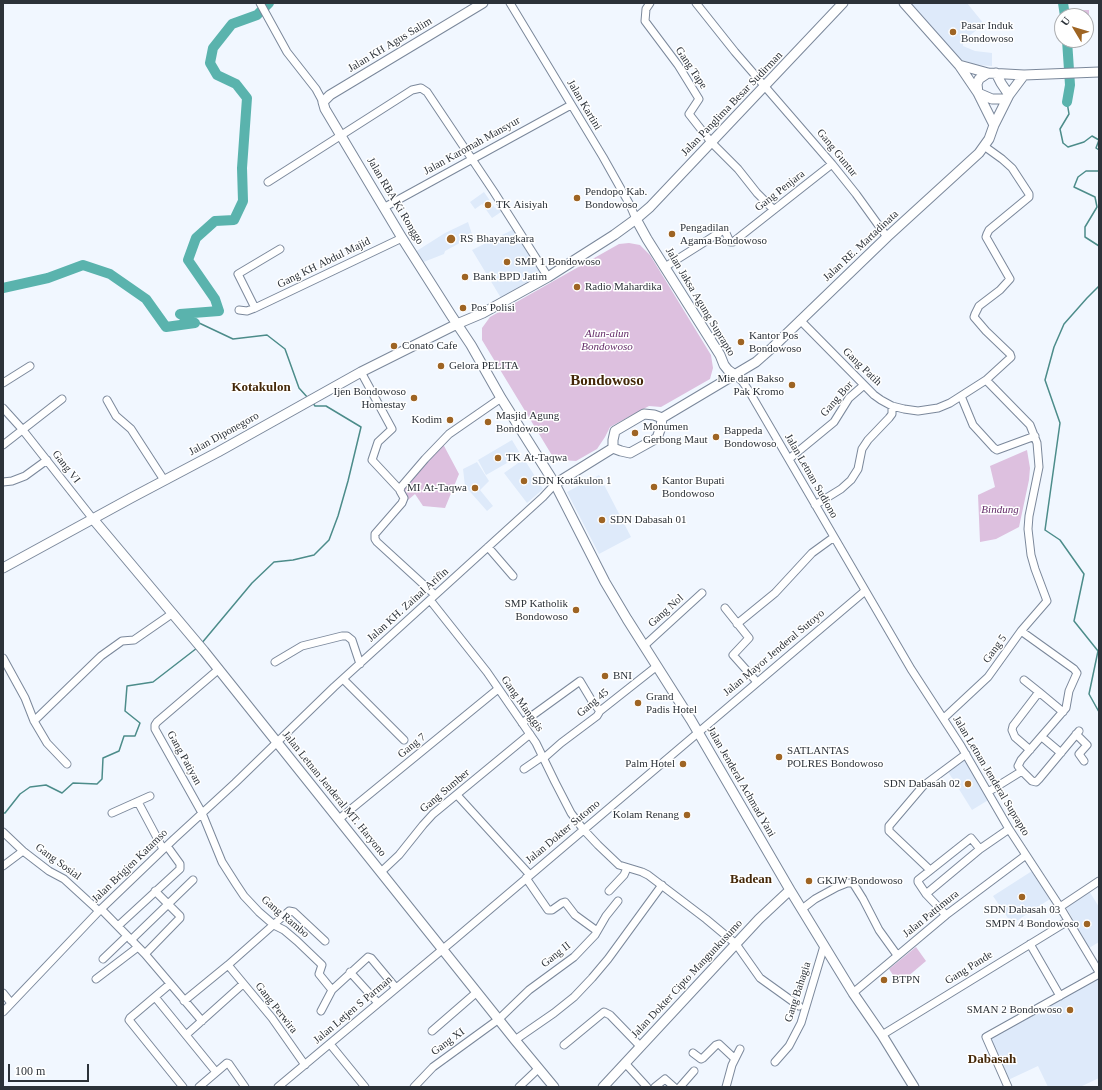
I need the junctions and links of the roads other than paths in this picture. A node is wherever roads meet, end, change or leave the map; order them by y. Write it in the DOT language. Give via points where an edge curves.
graph roads {
  1 [pos="260,3"];
  2 [pos="484,3"];
  3 [pos="510,3"];
  4 [pos="650,3"];
  5 [pos="696,3"];
  6 [pos="843,3"];
  7 [pos="904,3"];
  8 [pos="959,66"];
  9 [pos="1099,72"];
  10 [pos="992,73"];
  11 [pos="1024,75"];
  12 [pos="765,87"];
  13 [pos="316,89"];
  14 [pos="978,93"];
  15 [pos="330,95"];
  16 [pos="1008,97"];
  17 [pos="323,102"];
  18 [pos="571,105"];
  19 [pos="994,125"];
  20 [pos="341,135"];
  21 [pos="711,142"];
  22 [pos="984,146"];
  23 [pos="471,159"];
  24 [pos="832,164"];
  25 [pos="268,182"];
  26 [pos="385,207"];
  27 [pos="773,209"];
  28 [pos="636,219"];
  29 [pos="887,237"];
  30 [pos="402,238"];
  31 [pos="280,249"];
  32 [pos="665,267"];
  33 [pos="548,277"];
  34 [pos="255,308"];
  35 [pos="239,310"];
  36 [pos="800,320"];
  37 [pos="457,324"];
  38 [pos="30,366"];
  39 [pos="361,372"];
  40 [pos="735,375"];
  41 [pos="986,380"];
  42 [pos="3,383"];
  43 [pos="864,385"];
  44 [pos="962,396"];
  45 [pos="501,398"];
  46 [pos="62,399"];
  47 [pos="107,400"];
  48 [pos="892,406"];
  49 [pos="3,408"];
  50 [pos="662,418"];
  51 [pos="22,429"];
  52 [pos="1034,436"];
  53 [pos="3,445"];
  54 [pos="613,448"];
  55 [pos="789,459"];
  56 [pos="47,460"];
  57 [pos="164,480"];
  58 [pos="3,482"];
  59 [pos="555,484"];
  60 [pos="400,490"];
  61 [pos="816,505"];
  62 [pos="93,519"];
  63 [pos="834,537"];
  64 [pos="488,547"];
  65 [pos="3,568"];
  66 [pos="513,576"];
  67 [pos="865,591"];
  68 [pos="702,593"];
  69 [pos="433,598"];
  70 [pos="725,608"];
  71 [pos="172,614"];
  72 [pos="738,624"];
  73 [pos="1021,631"];
  74 [pos="644,646"];
  75 [pos="3,658"];
  76 [pos="275,662"];
  77 [pos="360,664"];
  78 [pos="657,666"];
  79 [pos="219,669"];
  80 [pos="343,679"];
  81 [pos="1024,680"];
  82 [pos="757,682"];
  83 [pos="498,689"];
  84 [pos="1039,692"];
  85 [pos="600,711"];
  86 [pos="1063,712"];
  87 [pos="944,718"];
  88 [pos="34,721"];
  89 [pos="522,723"];
  90 [pos="698,732"];
  91 [pos="530,734"];
  92 [pos="1042,736"];
  93 [pos="404,740"];
  94 [pos="277,742"];
  95 [pos="1030,750"];
  96 [pos="1061,753"];
  97 [pos="966,754"];
  98 [pos="544,757"];
  99 [pos="1084,761"];
  100 [pos="67,764"];
  101 [pos="524,769"];
  102 [pos="1022,772"];
  103 [pos="988,792"];
  104 [pos="457,795"];
  105 [pos="150,796"];
  106 [pos="138,802"];
  107 [pos="112,813"];
  108 [pos="202,813"];
  109 [pos="339,819"];
  110 [pos="583,829"];
  111 [pos="1009,829"];
  112 [pos="4,837"];
  113 [pos="165,848"];
  114 [pos="980,849"];
  115 [pos="23,851"];
  116 [pos="1026,855"];
  117 [pos="3,866"];
  118 [pos="627,868"];
  119 [pos="930,870"];
  120 [pos="381,872"];
  121 [pos="528,877"];
  122 [pos="194,880"];
  123 [pos="1099,881"];
  124 [pos="662,885"];
  125 [pos="790,890"];
  126 [pos="155,891"];
  127 [pos="609,891"];
  128 [pos="926,894"];
  129 [pos="618,901"];
  130 [pos="168,904"];
  131 [pos="1060,907"];
  132 [pos="802,909"];
  133 [pos="100,910"];
  134 [pos="946,915"];
  135 [pos="1068,921"];
  136 [pos="274,925"];
  137 [pos="118,926"];
  138 [pos="597,931"];
  139 [pos="129,938"];
  140 [pos="325,941"];
  141 [pos="736,944"];
  142 [pos="1030,944"];
  143 [pos="138,947"];
  144 [pos="443,949"];
  145 [pos="826,950"];
  146 [pos="144,954"];
  147 [pos="898,955"];
  148 [pos="103,959"];
  149 [pos="1096,962"];
  150 [pos="228,965"];
  151 [pos="350,972"];
  152 [pos="1099,973"];
  153 [pos="96,979"];
  154 [pos="170,984"];
  155 [pos="244,984"];
  156 [pos="396,988"];
  157 [pos="332,990"];
  158 [pos="477,992"];
  159 [pos="3,993"];
  160 [pos="853,993"];
  161 [pos="1060,996"];
  162 [pos="155,998"];
  163 [pos="184,1001"];
  164 [pos="11,1003"];
  165 [pos="378,1003"];
  166 [pos="799,1006"];
  167 [pos="321,1011"];
  168 [pos="3,1012"];
  169 [pos="499,1019"];
  170 [pos="202,1021"];
  171 [pos="432,1031"];
  172 [pos="186,1035"];
  173 [pos="882,1035"];
  174 [pos="515,1040"];
  175 [pos="330,1044"];
  176 [pos="564,1045"];
  177 [pos="640,1046"];
  178 [pos="740,1049"];
  179 [pos="693,1053"];
  180 [pos="734,1058"];
  181 [pos="775,1062"];
  182 [pos="625,1063"];
  183 [pos="305,1065"];
  184 [pos="538,1069"];
  185 [pos="694,1071"];
  186 [pos="216,1072"];
  187 [pos="183,1087"];
  188 [pos="199,1087"];
  189 [pos="245,1087"];
  190 [pos="278,1087"];
  191 [pos="365,1087"];
  192 [pos="414,1087"];
  193 [pos="519,1087"];
  194 [pos="554,1087"];
  195 [pos="602,1087"];
  196 [pos="647,1087"];
  197 [pos="655,1087"];
  198 [pos="674,1087"];
  199 [pos="680,1087"];
  200 [pos="726,1087"];
  201 [pos="914,1087"];
  202 [pos="1008,1087"];
  1 -- 13 [label="street, Jalan RBA Ki Ronggo" via="287,52"];
  2 -- 15 [label="main road, Jalan KH Agus Salim"];
  3 -- 18 [label="street, Jalan Kartini"];
  4 -- 21 [label="street, Gang Tape" via="646,9 645,21 678,65 699,99 689,114"];
  5 -- 12 [label="street, Gang Guntur"];
  6 -- 12 [label="main road, Jalan Panglima Besar Sudirman"];
  7 -- 8 [label="main road"];
  8 -- 10 [label="main road"];
  8 -- 14 [label="main road"];
  9 -- 11 [label="main road"];
  10 -- 11 [label="main road"];
  10 -- 14 [label="main road" via="979,79"];
  10 -- 16 [label="main road"];
  11 -- 16 [label="main road, Jalan RE. Martadinata"];
  12 -- 21 [label="main road, Jalan Panglima Besar Sudirman"];
  12 -- 24 [label="street, Gang Guntur"];
  13 -- 15 [label="street, Jalan RBA Ki Ronggo"];
  13 -- 17 [label="street, Jalan RBA Ki Ronggo"];
  14 -- 16 [label="main road" via="992,99"];
  14 -- 19 [label="main road"];
  15 -- 17 [label="main road, Jalan KH Agus Salim"];
  16 -- 19 [label="main road, Jalan RE. Martadinata"];
  17 -- 20 [label="main road, Jalan RBA Ki Ronggo" via="324,109"];
  18 -- 23 [label="street, Jalan Karomah Mansyur"];
  18 -- 28 [label="street, Jalan Kartini"];
  19 -- 22 [label="main road, Jalan RE. Martadinata"];
  20 -- 23 [label="street" via="412,90 421,88 427,92"];
  20 -- 25 [label="street"];
  20 -- 26 [label="main road, Jalan RBA Ki Ronggo"];
  21 -- 27 [label="street"];
  21 -- 28 [label="main road, Jalan Panglima Besar Sudirman"];
  22 -- 29 [label="main road, Jalan RE. Martadinata"];
  22 -- 41 [label="street, Gang Patih" via="1012,168 1029,194 1029,197 989,230 986,237 1010,279 979,306 974,317 1011,357"];
  23 -- 26 [label="street, Jalan Karomah Mansyur"];
  23 -- 33 [label="street"];
  24 -- 27 [label="street, Gang Penjara"];
  24 -- 29 [label="street, Gang Guntur"];
  26 -- 30 [label="main road, Jalan RBA Ki Ronggo"];
  27 -- 32 [label="street, Gang Penjara" via="733,242 730,242 722,231"];
  28 -- 32 [label="main road, Jalan Jaksa Agung Suprapto"];
  28 -- 33 [label="main road, Jalan Panglima Besar Sudirman"];
  29 -- 36 [label="main road, Jalan RE. Martadinata"];
  30 -- 34 [label="street, Gang KH Abdul Majid"];
  30 -- 37 [label="main road, Jalan RBA Ki Ronggo"];
  31 -- 34 [label="street" via="238,274"];
  32 -- 40 [label="main road, Jalan Jaksa Agung Suprapto" via="724,365"];
  33 -- 37 [label="main road, Jalan Diponegoro" via="483,313"];
  34 -- 35 [label="street, Gang KH Abdul Majid"];
  36 -- 40 [label="main road, Jalan RE. Martadinata" via="756,362"];
  36 -- 43 [label="street, Gang Patih"];
  37 -- 39 [label="main road, Jalan Diponegoro"];
  37 -- 45 [label="main road, Jalan RBA Ki Ronggo"];
  38 -- 42 [label="street"];
  39 -- 57 [label="main road, Jalan Diponegoro"];
  39 -- 60 [label="street" via="392,429 378,442 372,460"];
  40 -- 50 [label="main road, Jalan RE. Martadinata"];
  40 -- 55 [label="street, Jalan Letnan Sudiono" via="749,391"];
  41 -- 44 [label="street, Gang Patih"];
  41 -- 52 [label="street" via="1030,425"];
  43 -- 48 [label="street, Gang Patih"];
  43 -- 55 [label="street, Gang Bor" via="850,398 834,422"];
  44 -- 48 [label="street, Gang Patih" via="938,408 918,411"];
  44 -- 52 [label="street" via="973,425 994,448 998,450"];
  45 -- 59 [label="main road, Jalan Jenderal Achmad Yani"];
  45 -- 60 [label="street" via="445,438 424,459"];
  46 -- 51 [label="street"];
  47 -- 57 [label="street" via="116,416 131,429"];
  48 -- 61 [label="street" via="892,414 862,449 858,469 851,480"];
  49 -- 51 [label="street, Gang VI"];
  50 -- 54 [label="main road" via="657,438 630,453"];
  50 -- 54 [label="main road" via="644,414 615,431"];
  51 -- 53 [label="street"];
  51 -- 56 [label="street, Gang VI"];
  52 -- 73 [label="street, Gang 5" via="1037,443 1038,467 1028,529 1031,555 1046,603"];
  54 -- 59 [label="main road"];
  55 -- 61 [label="street, Jalan Letnan Sudiono"];
  56 -- 58 [label="street" via="25,476"];
  56 -- 62 [label="street, Gang VI"];
  57 -- 62 [label="main road, Jalan Diponegoro"];
  59 -- 64 [label="street, Jalan KH. Zainal Arifin"];
  59 -- 74 [label="main road, Jalan Jenderal Achmad Yani" via="606,582"];
  60 -- 69 [label="street, Gang Manggis" via="404,501 377,531 375,539"];
  61 -- 63 [label="street, Jalan Letnan Sudiono"];
  62 -- 65 [label="main road, Jalan Diponegoro"];
  62 -- 71 [label="main road, Jalan Letnan Jenderal MT. Haryono"];
  63 -- 67 [label="street, Jalan Letnan Sudiono"];
  63 -- 72 [label="street" via="812,553 775,593"];
  64 -- 66 [label="street"];
  64 -- 69 [label="street, Jalan KH. Zainal Arifin"];
  67 -- 82 [label="street, Jalan Mayor Jenderal Sutoyo"];
  67 -- 87 [label="street, Jalan Letnan Jenderal Suprapto" via="911,669"];
  68 -- 74 [label="street, Gang Nol"];
  69 -- 77 [label="street, Jalan KH. Zainal Arifin"];
  69 -- 83 [label="street, Gang Manggis"];
  70 -- 72 [label="street"];
  71 -- 79 [label="main road, Jalan Letnan Jenderal MT. Haryono"];
  71 -- 88 [label="street" via="134,640 122,641 101,656"];
  72 -- 82 [label="street" via="748,638 733,655"];
  73 -- 86 [label="street" via="1076,671"];
  73 -- 87 [label="street, Gang 5" via="988,677"];
  74 -- 78 [label="main road, Jalan Jenderal Achmad Yani"];
  75 -- 88 [label="street" via="25,698"];
  76 -- 77 [label="street" via="302,646 347,636 352,640"];
  77 -- 80 [label="street, Jalan KH. Zainal Arifin"];
  78 -- 85 [label="street, Gang 45"];
  78 -- 90 [label="main road, Jalan Jenderal Achmad Yani"];
  79 -- 94 [label="main road, Jalan Letnan Jenderal MT. Haryono"];
  79 -- 108 [label="street, Gang Patiyan" via="154,727"];
  80 -- 93 [label="street"];
  80 -- 94 [label="street, Jalan KH. Zainal Arifin"];
  81 -- 84 [label="street"];
  82 -- 90 [label="street, Jalan Mayor Jenderal Sutoyo"];
  83 -- 89 [label="street, Gang Manggis"];
  83 -- 109 [label="street, Gang 7"];
  84 -- 86 [label="street"];
  84 -- 95 [label="street" via="1012,730"];
  85 -- 89 [label="street" via="580,681"];
  85 -- 98 [label="street, Gang 45"];
  86 -- 92 [label="street"];
  87 -- 97 [label="street, Jalan Letnan Jenderal Suprapto"];
  88 -- 100 [label="street" via="47,743"];
  89 -- 91 [label="street, Gang Manggis"];
  90 -- 110 [label="street, Jalan Dokter Sutomo"];
  90 -- 125 [label="main road, Jalan Jenderal Achmad Yani"];
  91 -- 98 [label="street, Gang Manggis"];
  91 -- 104 [label="street, Gang Sumber"];
  92 -- 95 [label="street"];
  92 -- 96 [label="street"];
  94 -- 108 [label="street, Jalan Brigjen Katamso"];
  94 -- 109 [label="main road, Jalan Letnan Jenderal MT. Haryono"];
  95 -- 102 [label="street" via="1018,766"];
  96 -- 99 [label="street" via="1077,732 1087,745 1079,754"];
  96 -- 102 [label="street" via="1036,782"];
  97 -- 103 [label="street, Jalan Letnan Jenderal Suprapto"];
  97 -- 119 [label="street" via="923,786 889,826 889,831"];
  98 -- 101 [label="street, Gang 45"];
  98 -- 110 [label="street, Gang Manggis" via="568,807"];
  102 -- 103 [label="street"];
  103 -- 111 [label="street, Jalan Letnan Jenderal Suprapto"];
  104 -- 120 [label="street, Gang Sumber" via="433,814 399,855"];
  104 -- 121 [label="street"];
  105 -- 106 [label="street"];
  106 -- 107 [label="street"];
  106 -- 113 [label="street"];
  108 -- 113 [label="street, Jalan Brigjen Katamso"];
  108 -- 136 [label="street, Gang Rambo" via="229,873 244,896"];
  109 -- 120 [label="main road, Jalan Letnan Jenderal MT. Haryono"];
  110 -- 118 [label="street, Gang Manggis" via="611,859"];
  110 -- 121 [label="street, Jalan Dokter Sutomo"];
  111 -- 114 [label="street"];
  111 -- 116 [label="street, Jalan Letnan Jenderal Suprapto"];
  112 -- 115 [label="street, Gang Sosial"];
  113 -- 126 [label="street" via="180,864 180,868"];
  113 -- 133 [label="street, Jalan Brigjen Katamso"];
  114 -- 119 [label="street" via="971,838"];
  114 -- 128 [label="street"];
  115 -- 117 [label="street"];
  115 -- 133 [label="street, Gang Sosial" via="64,879"];
  116 -- 131 [label="street, Jalan Letnan Jenderal Suprapto"];
  116 -- 134 [label="street, Jalan Pattimura"];
  118 -- 124 [label="street, Gang Manggis" via="642,872"];
  118 -- 127 [label="street"];
  119 -- 128 [label="street" via="918,880"];
  120 -- 144 [label="main road, Jalan Letnan Jenderal MT. Haryono"];
  121 -- 138 [label="street" via="548,910 565,902 575,915"];
  121 -- 144 [label="street, Jalan Dokter Sutomo"];
  122 -- 130 [label="street"];
  123 -- 131 [label="street"];
  124 -- 141 [label="street, Gang Manggis"];
  124 -- 174 [label="street" via="608,959 574,997"];
  125 -- 132 [label="main road, Jalan Jenderal Achmad Yani"];
  125 -- 141 [label="main road, Jalan Dokter Cipto Mangunkusumo"];
  126 -- 130 [label="street"];
  126 -- 137 [label="street"];
  128 -- 134 [label="street"];
  129 -- 138 [label="street, Gang II"];
  130 -- 139 [label="street"];
  130 -- 146 [label="street" via="180,919"];
  131 -- 135 [label="street, Jalan Letnan Jenderal Suprapto"];
  132 -- 145 [label="main road, Jalan Jenderal Achmad Yani"];
  132 -- 147 [label="street" via="837,887 853,884 879,930"];
  133 -- 137 [label="street, Gang Sosial"];
  133 -- 164 [label="street, Jalan Brigjen Katamso"];
  134 -- 147 [label="street, Jalan Pattimura"];
  135 -- 142 [label="street, Gang Pande"];
  135 -- 149 [label="street, Jalan Letnan Jenderal Suprapto"];
  136 -- 140 [label="street" via="292,911"];
  136 -- 150 [label="street"];
  136 -- 157 [label="street, Gang Rambo" via="297,941 322,965 319,974"];
  137 -- 139 [label="street, Gang Sosial"];
  138 -- 169 [label="street, Gang II" via="574,957 529,990"];
  139 -- 143 [label="street, Gang Sosial"];
  139 -- 148 [label="street"];
  141 -- 166 [label="street, Gang Manggis" via="760,978"];
  141 -- 177 [label="main road, Jalan Dokter Cipto Mangunkusumo"];
  142 -- 161 [label="street"];
  142 -- 173 [label="street, Gang Pande"];
  143 -- 146 [label="street, Gang Sosial"];
  143 -- 153 [label="street"];
  144 -- 156 [label="street, Jalan Letjen S Parman"];
  144 -- 158 [label="main road, Jalan Letnan Jenderal MT. Haryono"];
  145 -- 160 [label="main road, Jalan Jenderal Achmad Yani"];
  145 -- 181 [label="street, Gang Bahagia" via="801,1023 789,1046"];
  146 -- 154 [label="street, Gang Sosial"];
  147 -- 160 [label="street, Jalan Pattimura"];
  149 -- 152 [label="street, Jalan Letnan Jenderal Suprapto"];
  150 -- 155 [label="street, Gang Perwira"];
  150 -- 163 [label="street"];
  151 -- 156 [label="street" via="370,957"];
  151 -- 157 [label="street"];
  151 -- 165 [label="street"];
  152 -- 161 [label="street"];
  154 -- 162 [label="street"];
  154 -- 163 [label="street, Gang Sosial"];
  155 -- 170 [label="street"];
  155 -- 183 [label="street, Gang Perwira"];
  156 -- 165 [label="street, Jalan Letjen S Parman"];
  157 -- 167 [label="street"];
  158 -- 169 [label="main road, Jalan Letnan Jenderal MT. Haryono"];
  158 -- 171 [label="street"];
  159 -- 164 [label="street"];
  160 -- 173 [label="main road, Jalan Jenderal Achmad Yani"];
  161 -- 202 [label="street" via="986,1037"];
  162 -- 172 [label="street"];
  162 -- 187 [label="street" via="129,1020"];
  163 -- 170 [label="street, Gang Sosial"];
  164 -- 168 [label="street, Jalan Brigjen Katamso"];
  165 -- 175 [label="street, Jalan Letjen S Parman"];
  169 -- 174 [label="main road, Jalan Letnan Jenderal MT. Haryono"];
  169 -- 192 [label="street, Gang XI" via="433,1067"];
  170 -- 172 [label="street"];
  172 -- 186 [label="street"];
  173 -- 201 [label="main road, Jalan Jenderal Achmad Yani"];
  174 -- 184 [label="main road, Jalan Letnan Jenderal MT. Haryono"];
  175 -- 183 [label="street, Jalan Letjen S Parman"];
  175 -- 191 [label="street"];
  176 -- 177 [label="street" via="606,1012"];
  177 -- 182 [label="main road, Jalan Dokter Cipto Mangunkusumo"];
  178 -- 180 [label="street"];
  179 -- 180 [label="street" via="701,1059 719,1044"];
  180 -- 200 [label="street"];
  182 -- 195 [label="main road, Jalan Dokter Cipto Mangunkusumo"];
  182 -- 196 [label="street"];
  183 -- 190 [label="street, Jalan Letjen S Parman"];
  184 -- 193 [label="street"];
  184 -- 194 [label="main road, Jalan Letnan Jenderal MT. Haryono"];
  185 -- 199 [label="street"];
  186 -- 188 [label="street"];
  186 -- 189 [label="street" via="228,1063"];
  197 -- 198 [label="street" via="664,1079"];
}
